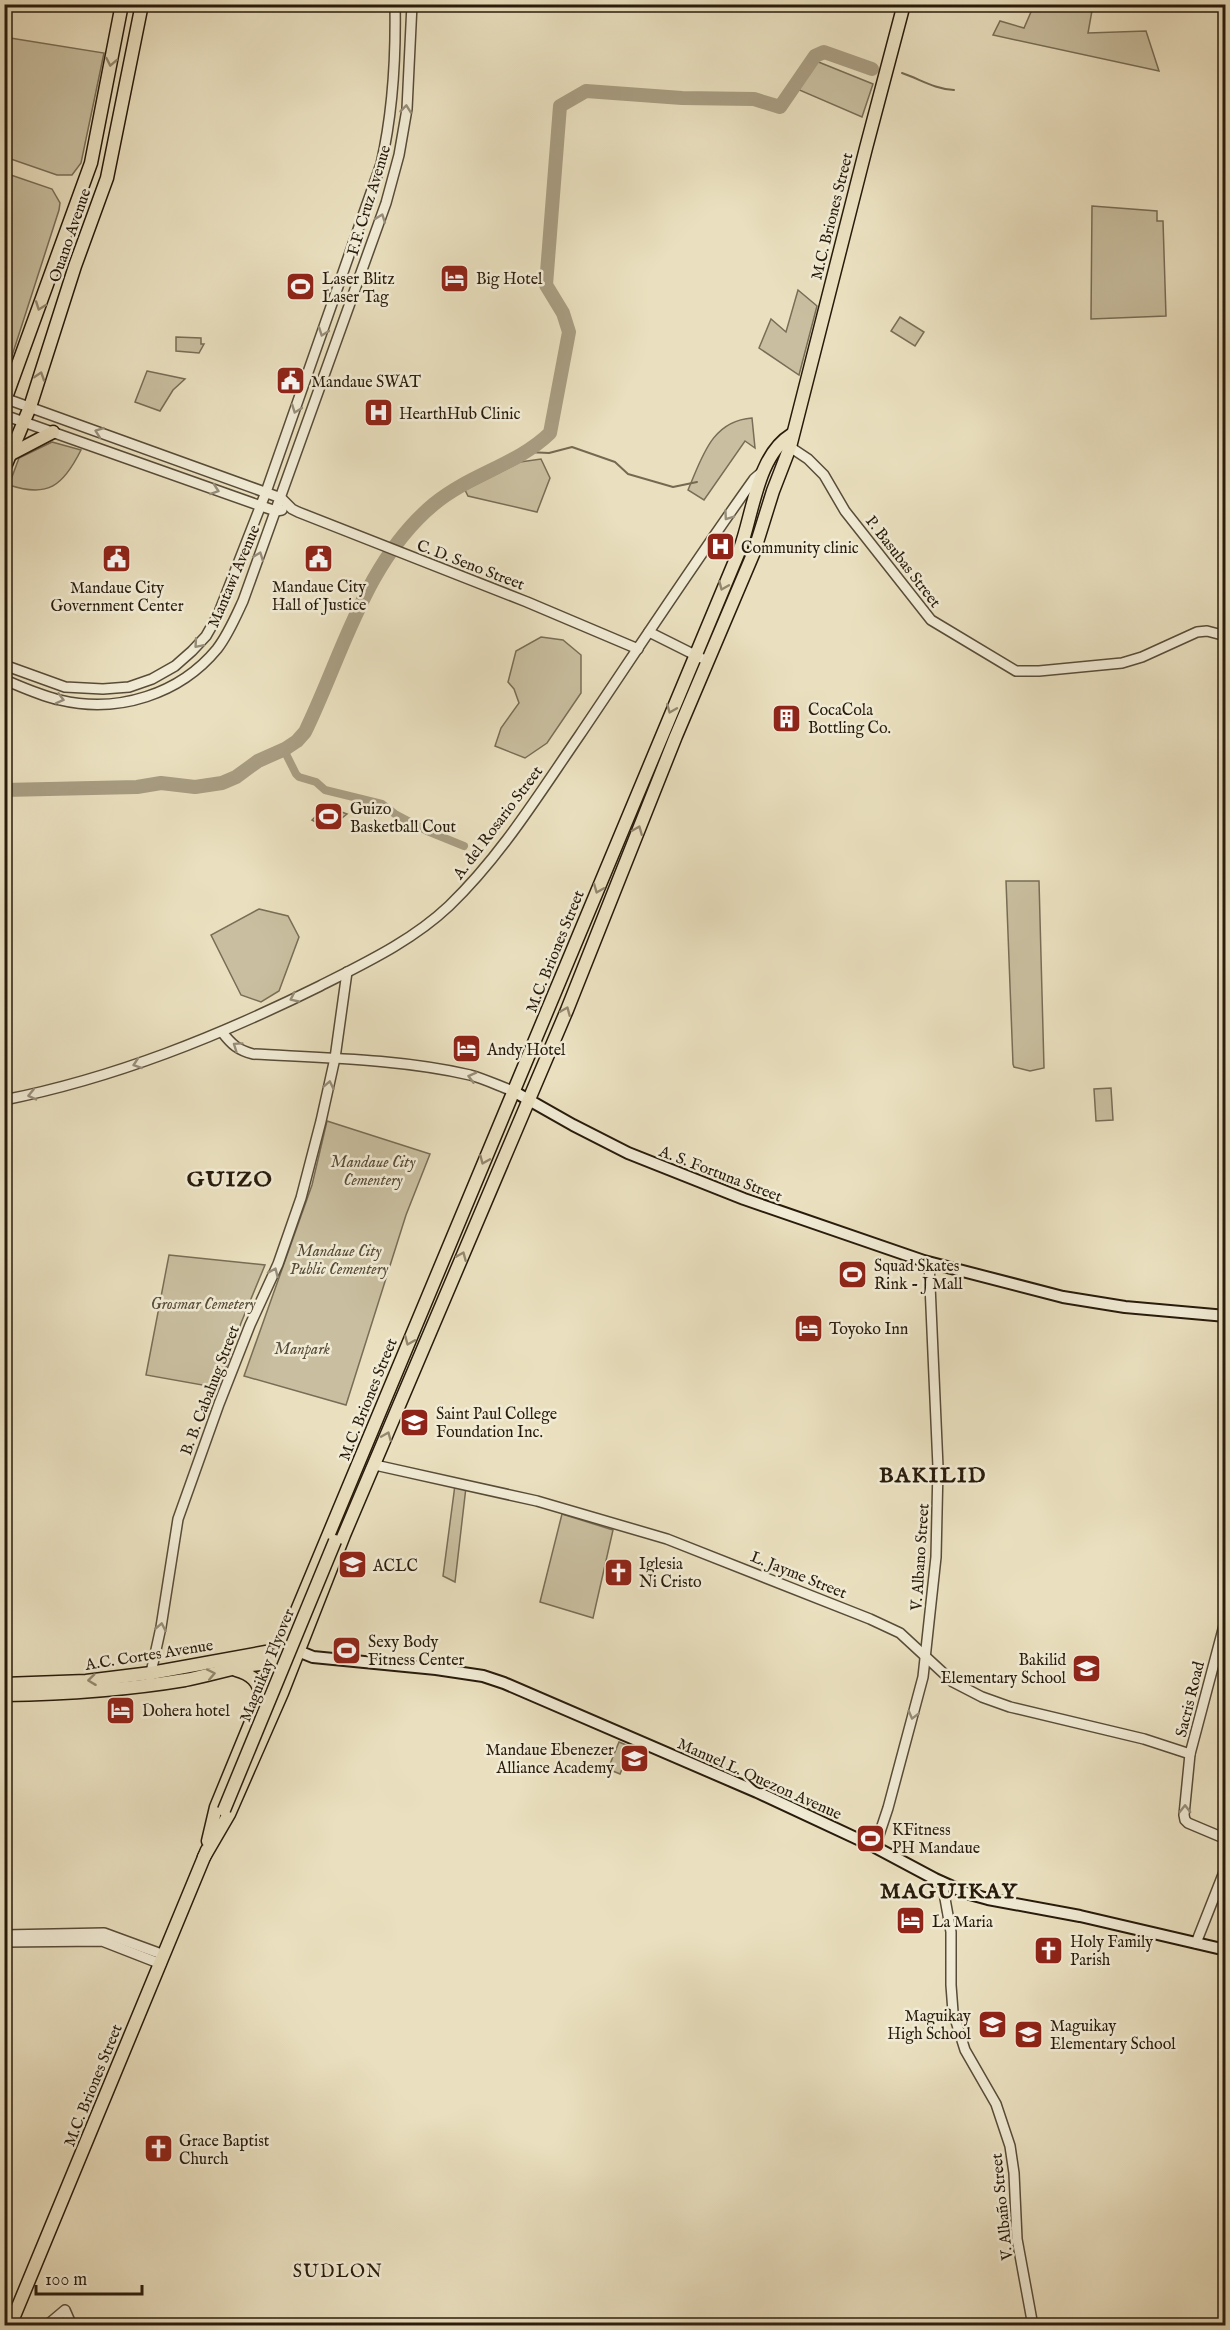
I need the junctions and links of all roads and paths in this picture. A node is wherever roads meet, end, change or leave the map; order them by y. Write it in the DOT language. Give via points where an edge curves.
graph roads {
  1 [pos="123,4"];
  2 [pos="142,4"];
  3 [pos="395,4"];
  4 [pos="412,4"];
  5 [pos="904,4"];
  6 [pos="17,369"];
  7 [pos="4,381"];
  8 [pos="5,400"];
  9 [pos="30,407"];
  10 [pos="4,415"];
  11 [pos="22,422"];
  12 [pos="53,432"];
  13 [pos="791,441"];
  14 [pos="11,454"];
  15 [pos="176,460"];
  16 [pos="4,469"];
  17 [pos="764,471"];
  18 [pos="170,474"];
  19 [pos="266,492"];
  20 [pos="281,498"];
  21 [pos="261,506"];
  22 [pos="292,509"];
  23 [pos="276,512"];
  24 [pos="649,632"];
  25 [pos="1226,636"];
  26 [pos="638,649"];
  27 [pos="694,655"];
  28 [pos="708,662"];
  29 [pos="4,665"];
  30 [pos="4,680"];
  31 [pos="347,972"];
  32 [pos="222,1032"];
  33 [pos="335,1058"];
  34 [pos="513,1091"];
  35 [pos="4,1100"];
  36 [pos="527,1100"];
  37 [pos="929,1262"];
  38 [pos="1226,1316"];
  39 [pos="375,1465"];
  40 [pos="351,1483"];
  41 [pos="364,1490"];
  42 [pos="336,1537"];
  43 [pos="1226,1618"];
  44 [pos="289,1629"];
  45 [pos="305,1633"];
  46 [pos="298,1651"];
  47 [pos="255,1654"];
  48 [pos="277,1657"];
  49 [pos="313,1657"];
  50 [pos="927,1659"];
  51 [pos="294,1664"];
  52 [pos="232,1669"];
  53 [pos="150,1678"];
  54 [pos="4,1684"];
  55 [pos="4,1695"];
  56 [pos="261,1697"];
  57 [pos="1190,1754"];
  58 [pos="224,1810"];
  59 [pos="1226,1839"];
  60 [pos="876,1847"];
  61 [pos="204,1857"];
  62 [pos="1226,1867"];
  63 [pos="942,1882"];
  64 [pos="4,1935"];
  65 [pos="24,1938"];
  66 [pos="4,1942"];
  67 [pos="1196,1943"];
  68 [pos="1226,1950"];
  69 [pos="163,1960"];
  70 [pos="9,2325"];
  71 [pos="46,2325"];
  72 [pos="72,2325"];
  73 [pos="1033,2325"];
  1 -- 6 [label="main road, Ouano Avenue, one-way" via="91,163"];
  9 -- 2 [label="main road, Ouano Avenue, one-way" via="112,162"];
  3 -- 19 [label="street, F.F. Cruz Avenue, one-way" via="389,128 381,164"];
  20 -- 4 [label="street, F.F. Cruz Avenue, one-way" via="386,203 399,155 406,110"];
  5 -- 13 [label="main road, M.C. Briones Street"];
  6 -- 7 [label="main road"];
  6 -- 8 [label="main road, Ouano Avenue"];
  8 -- 9 [label="street, C. D. Seno Street"];
  9 -- 11 [label="main road, Ouano Avenue"];
  15 -- 9 [label="street, C. D. Seno Street, one-way"];
  10 -- 11 [label="street"];
  11 -- 12 [label="street"];
  11 -- 14 [label="main road, Ouano Avenue"];
  12 -- 14 [label="main road"];
  12 -- 18 [label="street"];
  13 -- 17 [label="main road, M.C. Briones Street" via="780,442"];
  13 -- 25 [label="street, P. Basubas Street" via="824,475 841,505 931,620 1016,671 1122,663 1197,632"];
  13 -- 28 [label="main road, M.C. Briones Street" via="754,552"];
  14 -- 16 [label="main road, Ouano Avenue"];
  15 -- 18 [label="street"];
  15 -- 19 [label="street, C. D. Seno Street"];
  17 -- 24 [label="street, A. del Rosario Street, one-way" via="754,479"];
  17 -- 27 [label="main road, M.C. Briones Street, one-way" via="743,540"];
  18 -- 21 [label="street, one-way"];
  19 -- 20 [label="street, C. D. Seno Street"];
  19 -- 21 [label="street, Mantawi Avenue"];
  20 -- 22 [label="street, C. D. Seno Street"];
  20 -- 23 [label="street, Mantawi Avenue"];
  21 -- 23 [label="street"];
  21 -- 29 [label="street, Mantawi Avenue, one-way" via="218,615 206,636 175,666 129,687 103,689 64,687"];
  22 -- 23 [label="street"];
  22 -- 26 [label="street, C. D. Seno Street"];
  30 -- 23 [label="street, Mantawi Avenue, one-way" via="59,700 105,704 150,696 184,679 219,647 243,600"];
  24 -- 26 [label="street, A. del Rosario Street"];
  24 -- 27 [label="street"];
  26 -- 31 [label="street, A. del Rosario Street" via="525,815 468,887 396,946"];
  27 -- 28 [label="street"];
  27 -- 34 [label="main road, M.C. Briones Street, one-way"];
  36 -- 28 [label="main road, M.C. Briones Street, one-way"];
  31 -- 32 [label="street, A. del Rosario Street, one-way"];
  31 -- 33 [label="street, B. B. Cabahug Street"];
  33 -- 32 [label="street, A. S. Fortuna Street, one-way" via="253,1054 240,1051"];
  32 -- 35 [label="street, A. del Rosario Street, one-way" via="80,1083"];
  34 -- 33 [label="street, A. S. Fortuna Street, one-way" via="471,1076 418,1066"];
  53 -- 33 [label="street, B. B. Cabahug Street, one-way" via="178,1519 301,1198"];
  34 -- 36 [label="main road, A. S. Fortuna Street"];
  34 -- 40 [label="main road, M.C. Briones Street, one-way"];
  36 -- 37 [label="main road, A. S. Fortuna Street" via="628,1153 786,1214"];
  39 -- 36 [label="main road, M.C. Briones Street, one-way"];
  37 -- 38 [label="main road, A. S. Fortuna Street" via="1063,1297"];
  37 -- 50 [label="street, V. Albano Street" via="938,1506"];
  39 -- 41 [label="main road, M.C. Briones Street"];
  39 -- 50 [label="street, L. Jayme Street" via="537,1501 667,1539 870,1619 900,1633"];
  40 -- 42 [label="main road, M.C. Briones Street"];
  40 -- 44 [label="main road, M.C. Briones Street"];
  41 -- 42 [label="main road, M.C. Briones Street"];
  41 -- 45 [label="main road, M.C. Briones Street"];
  42 -- 58 [label="main road, Maguikay Flyover, bridge"];
  43 -- 57 [label="street, Sacris Road"];
  44 -- 45 [label="main road" via="294,1636"];
  44 -- 47 [label="main road" via="274,1645"];
  44 -- 48 [label="main road, M.C. Briones Street"];
  45 -- 46 [label="main road, M.C. Briones Street"];
  46 -- 48 [label="main road, A.C. Cortes Avenue"];
  46 -- 49 [label="main road, Manuel L. Quezon Avenue"];
  46 -- 51 [label="main road, M.C. Briones Street"];
  47 -- 48 [label="main road, A.C. Cortes Avenue"];
  47 -- 53 [label="main road, A.C. Cortes Avenue"];
  48 -- 51 [label="main road, A.C. Cortes Avenue"];
  48 -- 52 [label="main road, A.C. Cortes Avenue"];
  48 -- 56 [label="main road, M.C. Briones Street"];
  49 -- 51 [label="main road, Manuel L. Quezon Avenue"];
  49 -- 60 [label="main road, Manuel L. Quezon Avenue" via="464,1672 504,1683"];
  50 -- 57 [label="street, L. Jayme Street" via="953,1682 991,1700"];
  50 -- 60 [label="street, V. Albano Street, one-way"];
  51 -- 61 [label="main road, M.C. Briones Street" via="229,1814"];
  53 -- 52 [label="main road, A.C. Cortes Avenue, one-way" via="185,1680"];
  52 -- 56 [label="main road" via="252,1677"];
  53 -- 54 [label="main road, A.C. Cortes Avenue, one-way"];
  53 -- 55 [label="main road, A.C. Cortes Avenue" via="61,1694"];
  56 -- 61 [label="main road, M.C. Briones Street" via="216,1807"];
  59 -- 57 [label="street, Sacris Road, one-way" via="1185,1820"];
  58 -- 61 [label="main road, M.C. Briones Street"];
  60 -- 63 [label="main road, Manuel L. Quezon Avenue"];
  61 -- 69 [label="main road, M.C. Briones Street"];
  62 -- 67 [label="street"];
  63 -- 67 [label="main road, Manuel L. Quezon Avenue" via="988,1899"];
  63 -- 73 [label="street, V. Albaño Street" via="951,1932 953,2012 965,2050 996,2104 1010,2146 1017,2239"];
  64 -- 65 [label="street"];
  65 -- 66 [label="street"];
  65 -- 69 [label="street" via="102,1941"];
  67 -- 68 [label="main road, Manuel L. Quezon Avenue"];
  69 -- 70 [label="main road, M.C. Briones Street"];
  71 -- 72 [label="street" via="65,2310"];
}
